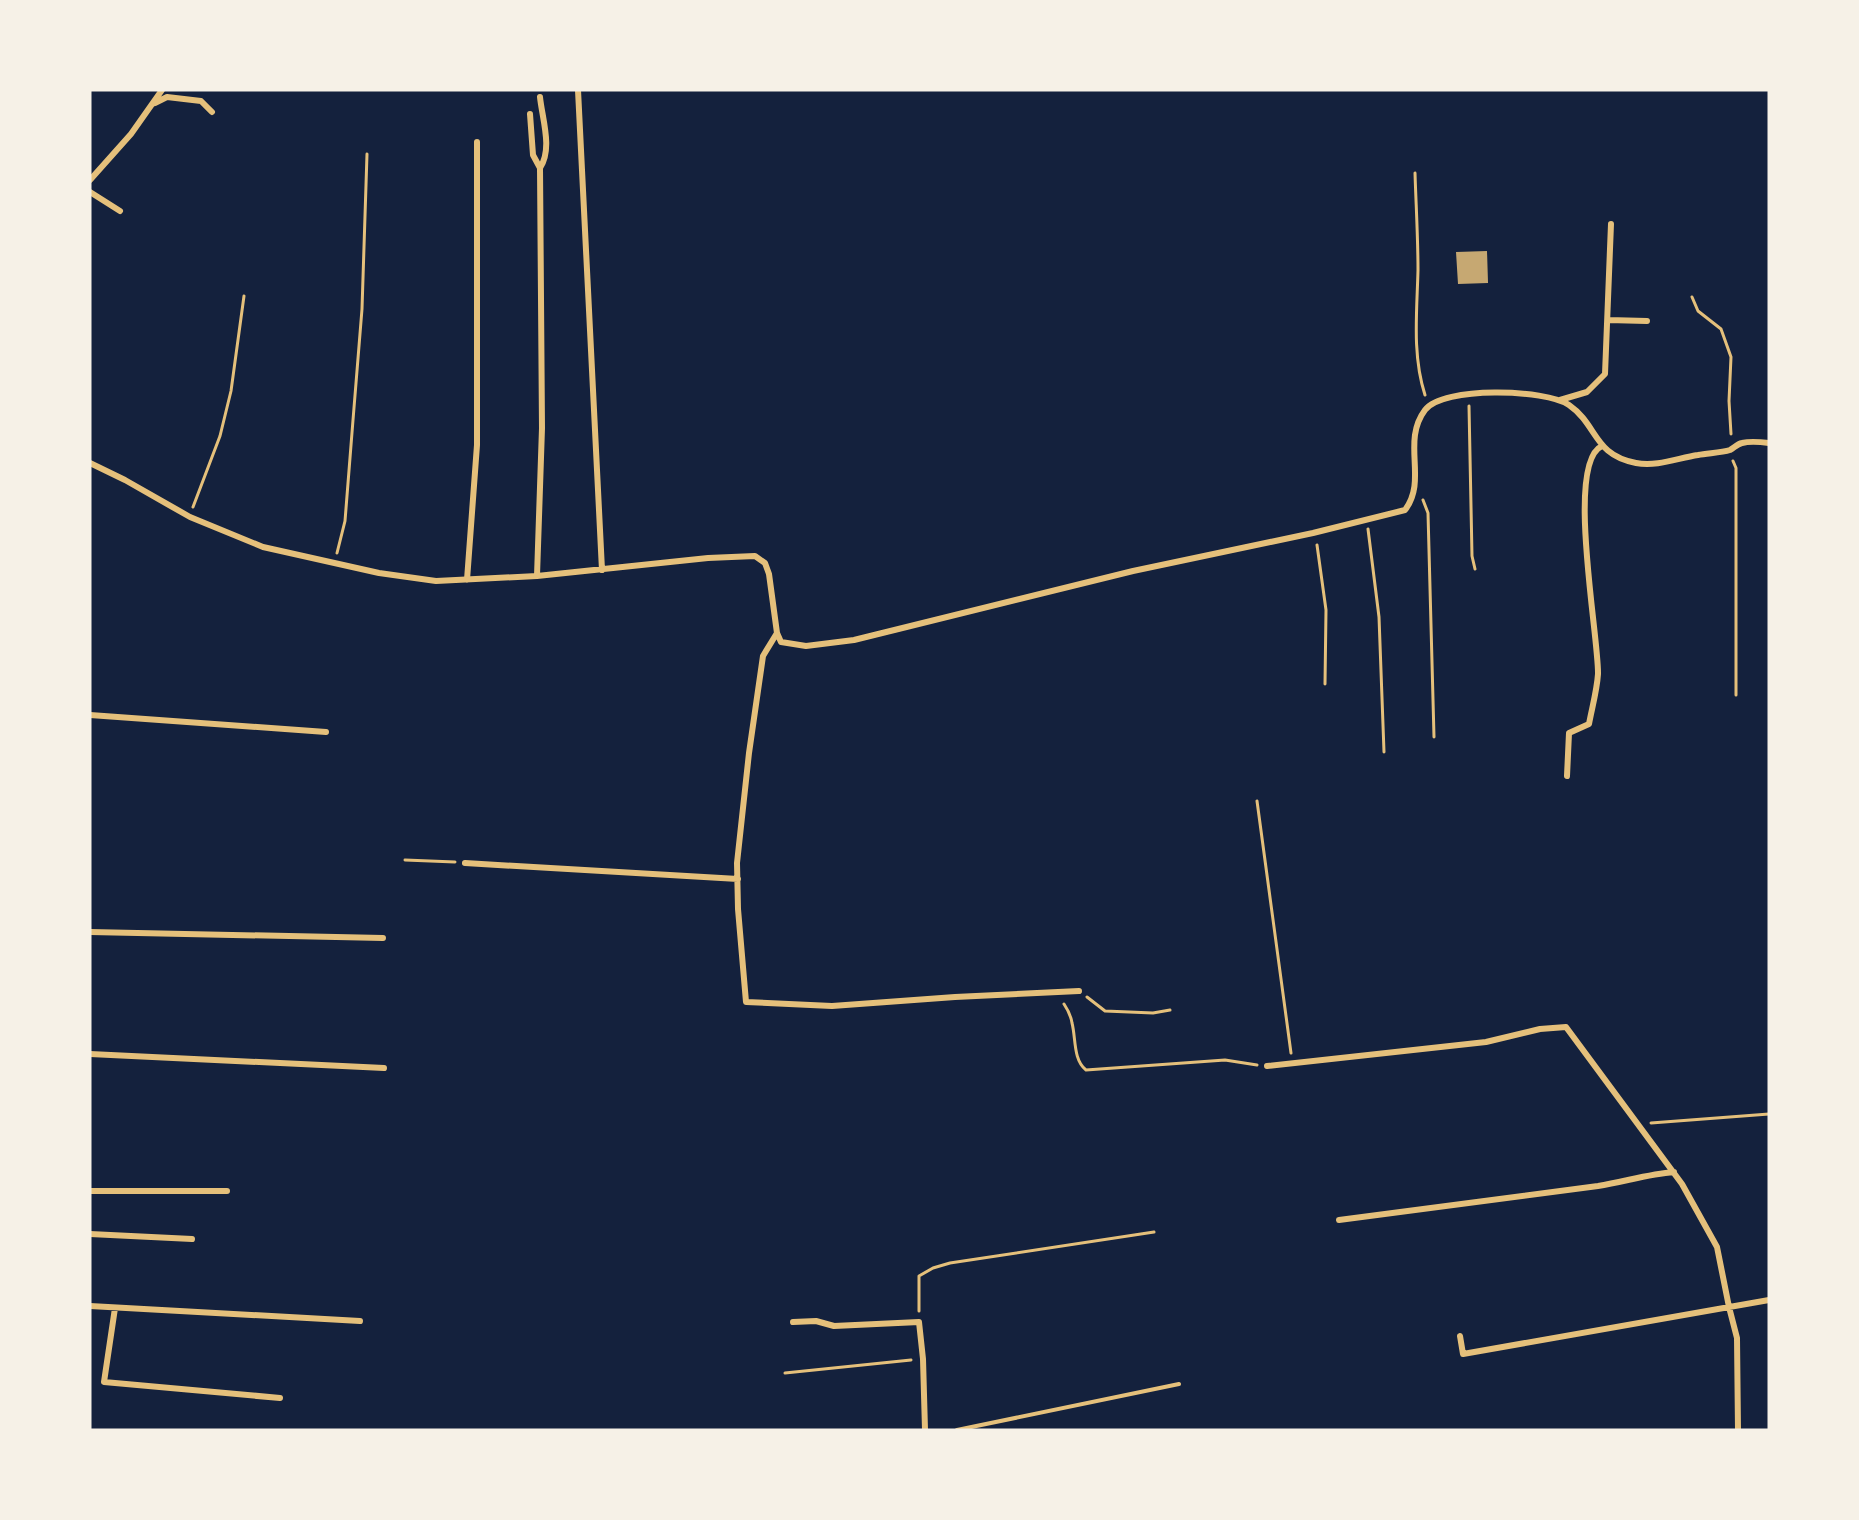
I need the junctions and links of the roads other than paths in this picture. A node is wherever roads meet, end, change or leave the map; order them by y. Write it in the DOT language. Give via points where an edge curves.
graph roads {
  1 [pos="162,90"];
  2 [pos="578,90"];
  3 [pos="540,97"];
  4 [pos="154,103"];
  5 [pos="212,112"];
  6 [pos="530,114"];
  7 [pos="477,142"];
  8 [pos="540,168"];
  9 [pos="90,180"];
  10 [pos="90,192"];
  11 [pos="120,211"];
  12 [pos="1611,224"];
  13 [pos="1608,320"];
  14 [pos="1647,321"];
  15 [pos="1560,400"];
  16 [pos="1769,443"];
  17 [pos="1602,446"];
  18 [pos="90,463"];
  19 [pos="602,570"];
  20 [pos="537,576"];
  21 [pos="467,580"];
  22 [pos="777,633"];
  23 [pos="90,715"];
  24 [pos="326,732"];
  25 [pos="1568,776"];
  26 [pos="465,863"];
  27 [pos="738,879"];
  28 [pos="90,932"];
  29 [pos="383,938"];
  30 [pos="1079,991"];
  31 [pos="90,1054"];
  32 [pos="1267,1066"];
  33 [pos="384,1068"];
  34 [pos="1674,1172"];
  35 [pos="90,1191"];
  36 [pos="227,1191"];
  37 [pos="1339,1220"];
  38 [pos="90,1234"];
  39 [pos="192,1239"];
  40 [pos="1769,1300"];
  41 [pos="90,1306"];
  42 [pos="1729,1307"];
  43 [pos="115,1308"];
  44 [pos="360,1321"];
  45 [pos="793,1322"];
  46 [pos="1461,1336"];
  47 [pos="1179,1384"];
  48 [pos="280,1398"];
  49 [pos="925,1430"];
  50 [pos="957,1430"];
  51 [pos="1738,1430"];
  1 -- 4 [label="street"];
  2 -- 19 [label="street"];
  3 -- 8 [label="street" via="546,160"];
  4 -- 5 [label="street" via="167,96 201,101"];
  4 -- 9 [label="street"];
  6 -- 8 [label="street" via="533,155"];
  7 -- 21 [label="street" via="477,445"];
  8 -- 20 [label="street" via="542,428"];
  10 -- 11 [label="street"];
  12 -- 13 [label="street"];
  13 -- 14 [label="street"];
  13 -- 15 [label="street" via="1605,374 1587,392"];
  15 -- 17 [label="street" via="1579,414"];
  15 -- 22 [label="street" via="1518,394 1463,395 1444,398 1428,407 1413,437 1414,489 1404,510 854,640 791,644 781,642"];
  16 -- 17 [label="street" via="1740,443 1729,450 1670,462 1637,463 1620,459"];
  17 -- 25 [label="street" via="1590,460 1586,509 1586,554 1598,674 1589,724 1569,733"];
  18 -- 21 [label="street" via="190,517 263,547 379,573 436,581"];
  19 -- 20 [label="street"];
  19 -- 22 [label="street" via="755,556 765,563 769,574"];
  20 -- 21 [label="street"];
  22 -- 27 [label="street" via="763,656 748,753"];
  23 -- 24 [label="street"];
  26 -- 27 [label="street"];
  27 -- 30 [label="street" via="746,1002 832,1006"];
  28 -- 29 [label="street"];
  31 -- 33 [label="street"];
  32 -- 34 [label="street" via="1486,1042 1566,1027"];
  34 -- 37 [label="street" via="1598,1186"];
  34 -- 42 [label="street" via="1717,1247"];
  35 -- 36 [label="street"];
  38 -- 39 [label="street"];
  40 -- 42 [label="street"];
  41 -- 43 [label="street"];
  42 -- 46 [label="street" via="1463,1354"];
  42 -- 51 [label="street" via="1737,1338"];
  43 -- 44 [label="street"];
  43 -- 48 [label="street" via="104,1382"];
  45 -- 49 [label="street" via="816,1321 834,1326 919,1322"];
  47 -- 50 [label="lane"];
}
